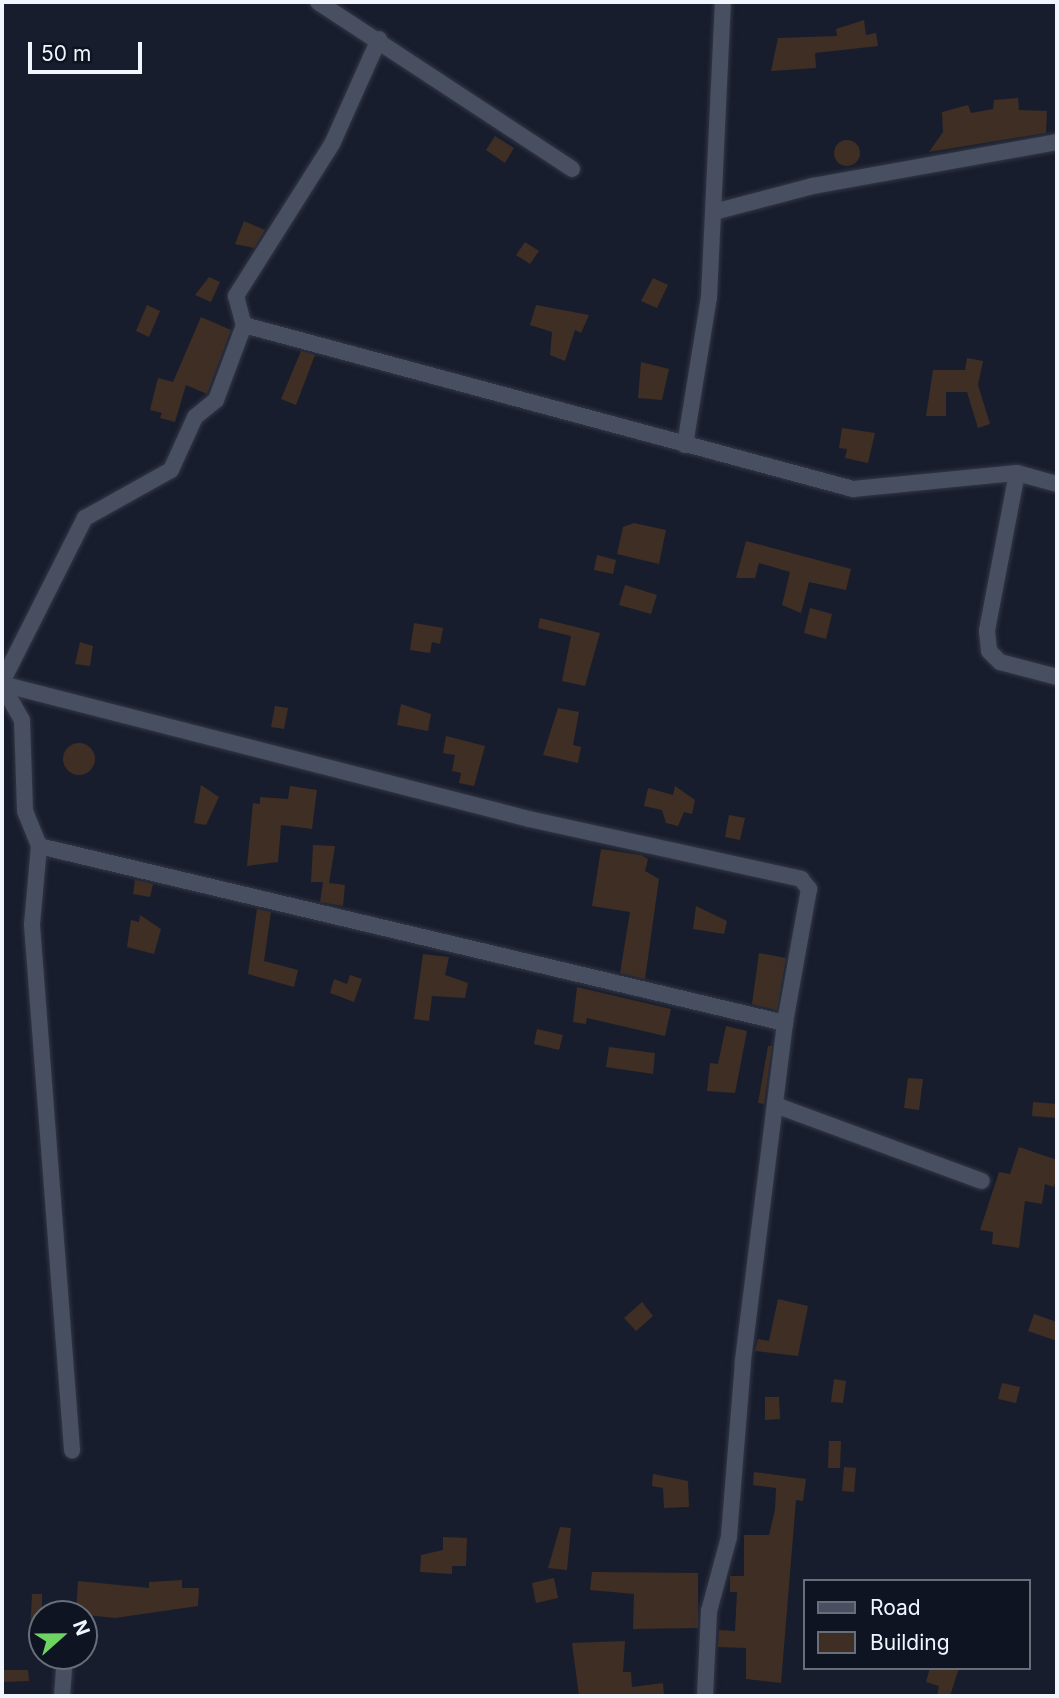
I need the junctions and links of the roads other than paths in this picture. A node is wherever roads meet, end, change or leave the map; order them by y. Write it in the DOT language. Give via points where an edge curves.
graph roads {
  1 [pos="318,2"];
  2 [pos="723,2"];
  3 [pos="379,39"];
  4 [pos="1057,142"];
  5 [pos="572,169"];
  6 [pos="715,212"];
  7 [pos="244,325"];
  8 [pos="685,445"];
  9 [pos="1017,473"];
  10 [pos="1057,484"];
  11 [pos="1057,677"];
  12 [pos="2,684"];
  13 [pos="39,846"];
  14 [pos="785,1023"];
  15 [pos="778,1106"];
  16 [pos="982,1181"];
  17 [pos="72,1450"];
  18 [pos="64,1670"];
  19 [pos="62,1696"];
  20 [pos="705,1696"];
  1 -- 3 [label="street"];
  2 -- 6 [label="street"];
  3 -- 5 [label="street"];
  3 -- 7 [label="street" via="332,144 236,296"];
  4 -- 6 [label="street" via="813,186"];
  6 -- 8 [label="street"];
  7 -- 8 [label="street"];
  7 -- 12 [label="street" via="216,400 195,417 171,470 85,518"];
  8 -- 9 [label="street" via="853,489"];
  9 -- 10 [label="street"];
  9 -- 11 [label="street" via="987,631 989,651 1000,662"];
  12 -- 13 [label="street" via="22,720 25,811"];
  12 -- 14 [label="street" via="529,819 802,879 809,901"];
  13 -- 14 [label="street"];
  13 -- 17 [label="street" via="32,925"];
  14 -- 15 [label="street"];
  15 -- 16 [label="street"];
  15 -- 20 [label="street" via="743,1362 729,1537 709,1611"];
  18 -- 19 [label="street"];
}
